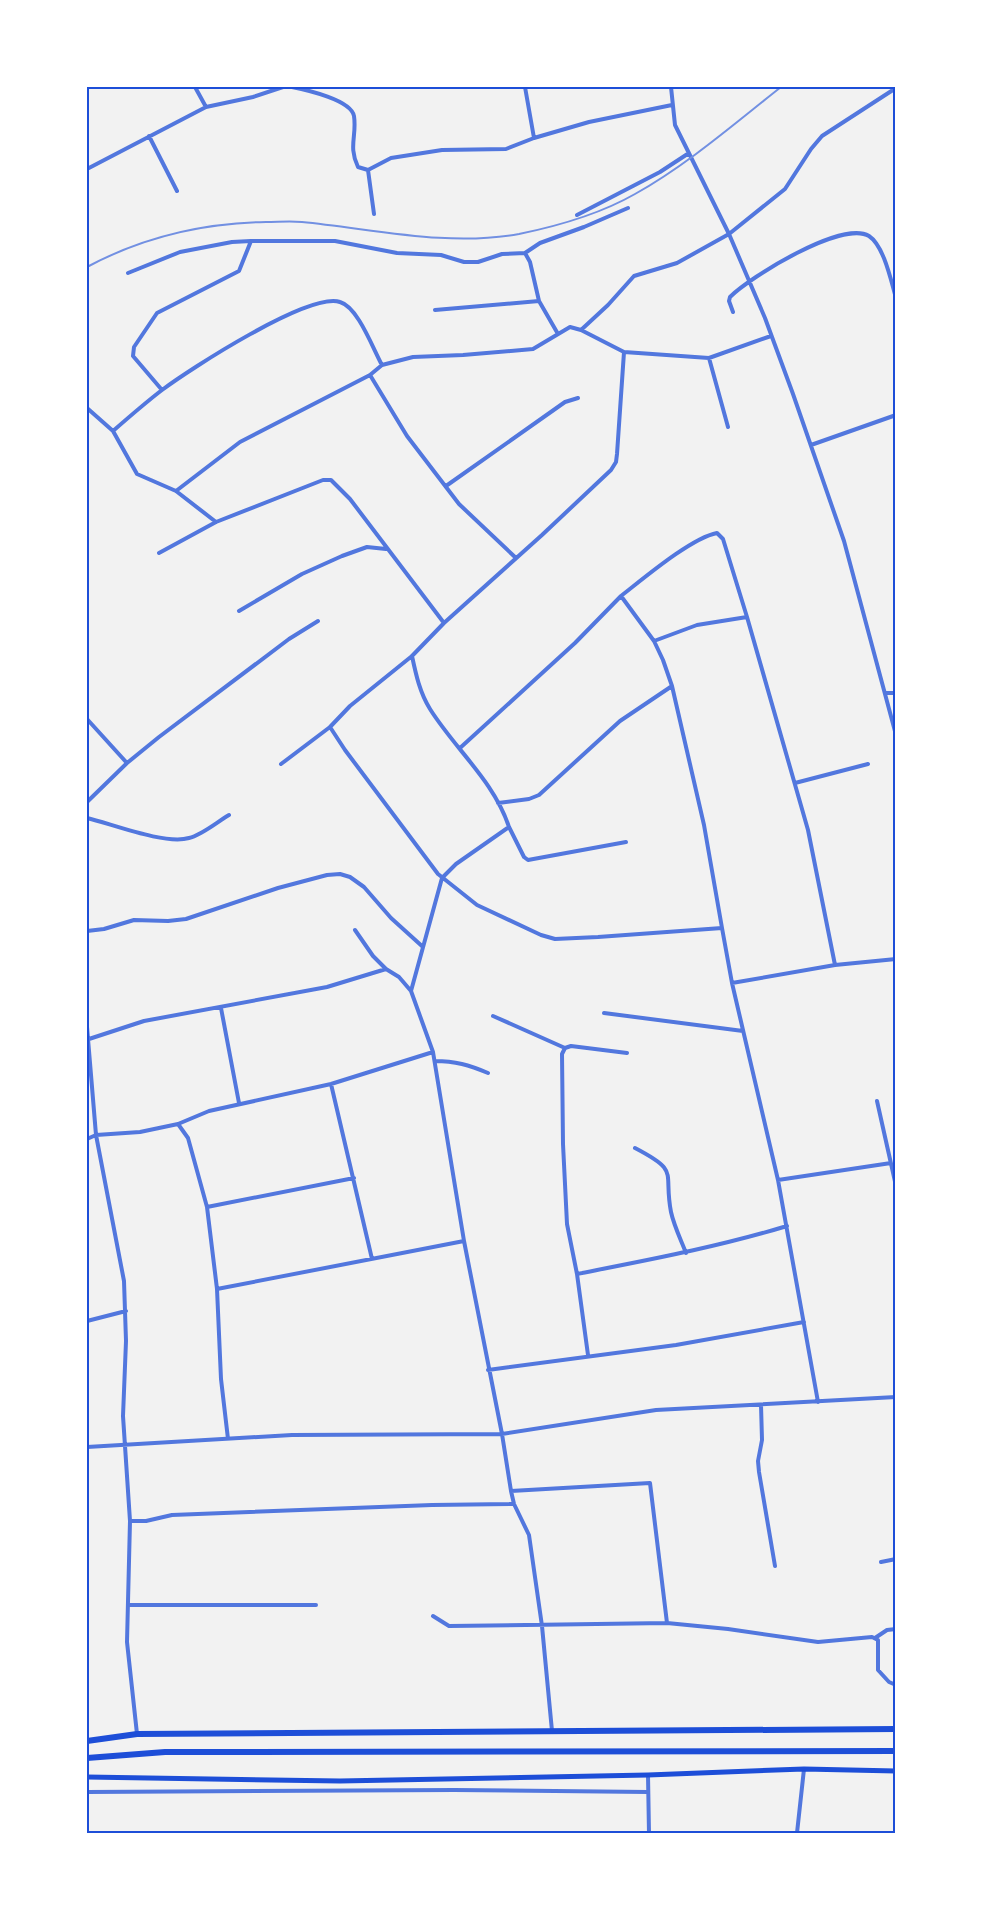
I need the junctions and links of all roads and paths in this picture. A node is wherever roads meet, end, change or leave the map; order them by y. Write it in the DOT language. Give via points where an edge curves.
graph roads {
  1 [pos="195,87"];
  2 [pos="283,87"];
  3 [pos="292,87"];
  4 [pos="525,87"];
  5 [pos="671,87"];
  6 [pos="896,88"];
  7 [pos="672,105"];
  8 [pos="206,107"];
  9 [pos="149,136"];
  10 [pos="534,138"];
  11 [pos="689,153"];
  12 [pos="87,169"];
  13 [pos="368,170"];
  14 [pos="177,191"];
  15 [pos="628,208"];
  16 [pos="374,214"];
  17 [pos="577,214"];
  18 [pos="729,234"];
  19 [pos="251,241"];
  20 [pos="525,254"];
  21 [pos="128,273"];
  22 [pos="750,282"];
  23 [pos="896,298"];
  24 [pos="539,301"];
  25 [pos="435,310"];
  26 [pos="733,312"];
  27 [pos="581,330"];
  28 [pos="558,334"];
  29 [pos="771,336"];
  30 [pos="624,352"];
  31 [pos="709,358"];
  32 [pos="382,365"];
  33 [pos="370,375"];
  34 [pos="162,390"];
  35 [pos="578,398"];
  36 [pos="87,408"];
  37 [pos="896,415"];
  38 [pos="728,427"];
  39 [pos="113,431"];
  40 [pos="811,445"];
  41 [pos="446,486"];
  42 [pos="177,491"];
  43 [pos="216,522"];
  44 [pos="387,549"];
  45 [pos="159,553"];
  46 [pos="516,558"];
  47 [pos="621,596"];
  48 [pos="239,611"];
  49 [pos="747,616"];
  50 [pos="318,621"];
  51 [pos="444,623"];
  52 [pos="654,642"];
  53 [pos="411,657"];
  54 [pos="672,686"];
  55 [pos="886,693"];
  56 [pos="896,693"];
  57 [pos="87,719"];
  58 [pos="330,727"];
  59 [pos="896,735"];
  60 [pos="460,748"];
  61 [pos="127,763"];
  62 [pos="281,764"];
  63 [pos="868,764"];
  64 [pos="795,783"];
  65 [pos="87,802"];
  66 [pos="498,803"];
  67 [pos="229,814"];
  68 [pos="87,818"];
  69 [pos="509,827"];
  70 [pos="626,842"];
  71 [pos="442,878"];
  72 [pos="722,928"];
  73 [pos="355,930"];
  74 [pos="87,931"];
  75 [pos="423,947"];
  76 [pos="896,959"];
  77 [pos="835,965"];
  78 [pos="386,969"];
  79 [pos="732,983"];
  80 [pos="411,991"];
  81 [pos="220,1008"];
  82 [pos="604,1013"];
  83 [pos="493,1017"];
  84 [pos="87,1027"];
  85 [pos="743,1031"];
  86 [pos="88,1039"];
  87 [pos="565,1048"];
  88 [pos="433,1052"];
  89 [pos="627,1053"];
  90 [pos="435,1061"];
  91 [pos="488,1073"];
  92 [pos="332,1084"];
  93 [pos="877,1101"];
  94 [pos="239,1102"];
  95 [pos="178,1124"];
  96 [pos="96,1135"];
  97 [pos="87,1139"];
  98 [pos="635,1148"];
  99 [pos="891,1162"];
  100 [pos="354,1178"];
  101 [pos="778,1180"];
  102 [pos="896,1186"];
  103 [pos="207,1207"];
  104 [pos="787,1226"];
  105 [pos="464,1241"];
  106 [pos="686,1253"];
  107 [pos="372,1259"];
  108 [pos="577,1274"];
  109 [pos="217,1289"];
  110 [pos="126,1311"];
  111 [pos="87,1321"];
  112 [pos="804,1322"];
  113 [pos="588,1355"];
  114 [pos="488,1370"];
  115 [pos="896,1397"];
  116 [pos="818,1402"];
  117 [pos="761,1405"];
  118 [pos="502,1434"];
  119 [pos="228,1439"];
  120 [pos="124,1444"];
  121 [pos="87,1447"];
  122 [pos="511,1491"];
  123 [pos="514,1504"];
  124 [pos="130,1521"];
  125 [pos="896,1559"];
  126 [pos="881,1562"];
  127 [pos="775,1566"];
  128 [pos="128,1605"];
  129 [pos="316,1605"];
  130 [pos="433,1616"];
  131 [pos="667,1623"];
  132 [pos="542,1626"];
  133 [pos="896,1629"];
  134 [pos="875,1638"];
  135 [pos="896,1685"];
  136 [pos="896,1729"];
  137 [pos="552,1731"];
  138 [pos="137,1734"];
  139 [pos="87,1741"];
  140 [pos="896,1751"];
  141 [pos="87,1758"];
  142 [pos="804,1769"];
  143 [pos="896,1772"];
  144 [pos="648,1775"];
  145 [pos="87,1777"];
  146 [pos="87,1792"];
  147 [pos="648,1792"];
  148 [pos="649,1833"];
  149 [pos="797,1833"];
  1 -- 8 [label="street"];
  2 -- 8 [label="street"];
  3 -- 13 [label="street" via="322,94 350,108 354,115 352,155 357,167"];
  4 -- 10 [label="street"];
  5 -- 7 [label="street"];
  6 -- 18 [label="street" via="822,136 785,189"];
  7 -- 10 [label="street"];
  7 -- 11 [label="street" via="675,125"];
  8 -- 9 [label="street"];
  9 -- 12 [label="street"];
  9 -- 14 [label="street"];
  10 -- 13 [label="street" via="506,149 441,150 391,158"];
  11 -- 17 [label="street"];
  11 -- 18 [label="street"];
  13 -- 16 [label="street"];
  15 -- 20 [label="street" via="540,243"];
  18 -- 22 [label="street"];
  18 -- 27 [label="street" via="677,262 634,276"];
  19 -- 20 [label="street" via="335,241 397,253 441,255 464,262"];
  19 -- 21 [label="street" via="180,252"];
  19 -- 34 [label="street" via="239,272 157,313 134,347 134,356"];
  20 -- 24 [label="street"];
  22 -- 23 [label="street" via="803,250 848,234 864,234 878,247"];
  22 -- 26 [label="street" via="730,297"];
  22 -- 29 [label="street"];
  24 -- 25 [label="street"];
  24 -- 28 [label="street"];
  27 -- 28 [label="street" via="570,327"];
  27 -- 30 [label="street"];
  28 -- 32 [label="street" via="533,349 413,357"];
  29 -- 31 [label="street"];
  29 -- 40 [label="street"];
  30 -- 31 [label="street"];
  30 -- 46 [label="street" via="616,462"];
  31 -- 38 [label="street"];
  32 -- 33 [label="street"];
  32 -- 34 [label="street" via="352,308 331,301 293,312"];
  33 -- 41 [label="street" via="407,436"];
  33 -- 42 [label="street" via="240,442"];
  34 -- 39 [label="street"];
  35 -- 41 [label="street" via="565,402"];
  36 -- 39 [label="street"];
  37 -- 40 [label="street"];
  39 -- 42 [label="street" via="137,474"];
  40 -- 55 [label="street" via="844,541"];
  41 -- 46 [label="street" via="459,504"];
  42 -- 43 [label="street"];
  43 -- 44 [label="street" via="322,480 331,480"];
  43 -- 45 [label="street"];
  44 -- 48 [label="street" via="367,548 342,556"];
  44 -- 51 [label="street"];
  46 -- 51 [label="street"];
  47 -- 49 [label="street" via="665,563 717,533 723,539"];
  47 -- 52 [label="street"];
  47 -- 60 [label="street"];
  49 -- 52 [label="street" via="697,625"];
  49 -- 64 [label="street"];
  50 -- 61 [label="street"];
  51 -- 53 [label="street"];
  52 -- 54 [label="street"];
  53 -- 58 [label="street"];
  53 -- 60 [label="street" via="430,709"];
  54 -- 66 [label="street" via="620,721 539,795"];
  54 -- 72 [label="street" via="704,825"];
  55 -- 56 [label="street"];
  55 -- 59 [label="street"];
  57 -- 61 [label="street"];
  58 -- 62 [label="street"];
  58 -- 71 [label="street"];
  60 -- 66 [label="street"];
  61 -- 65 [label="street"];
  63 -- 64 [label="street"];
  64 -- 77 [label="street" via="811,841"];
  66 -- 69 [label="street"];
  67 -- 68 [label="street" via="190,838 179,840"];
  69 -- 70 [label="street" via="528,860"];
  69 -- 71 [label="street"];
  71 -- 72 [label="street" via="477,905 555,939"];
  71 -- 75 [label="street"];
  72 -- 79 [label="street"];
  73 -- 78 [label="street"];
  74 -- 75 [label="street" via="134,920 186,920 278,888 340,874 364,887"];
  75 -- 80 [label="street"];
  76 -- 77 [label="street"];
  77 -- 79 [label="street"];
  78 -- 80 [label="street"];
  78 -- 81 [label="street" via="327,987"];
  79 -- 85 [label="street"];
  80 -- 88 [label="street"];
  81 -- 86 [label="street" via="144,1021"];
  81 -- 94 [label="street"];
  82 -- 85 [label="street"];
  83 -- 87 [label="street"];
  84 -- 86 [label="street"];
  85 -- 101 [label="street"];
  86 -- 96 [label="street"];
  87 -- 89 [label="street"];
  87 -- 108 [label="street" via="562,1054 567,1224"];
  88 -- 90 [label="street"];
  88 -- 92 [label="street"];
  90 -- 91 [label="street" via="467,1064"];
  90 -- 105 [label="street"];
  92 -- 94 [label="street"];
  92 -- 100 [label="street"];
  93 -- 99 [label="street"];
  94 -- 95 [label="street"];
  95 -- 96 [label="street"];
  95 -- 103 [label="street" via="188,1138"];
  96 -- 97 [label="street"];
  96 -- 110 [label="street"];
  98 -- 106 [label="street" via="657,1160 668,1173 671,1213"];
  99 -- 101 [label="street"];
  99 -- 102 [label="street"];
  100 -- 103 [label="street"];
  100 -- 107 [label="street"];
  101 -- 104 [label="street"];
  103 -- 109 [label="street"];
  104 -- 106 [label="street"];
  104 -- 112 [label="street"];
  105 -- 107 [label="street"];
  105 -- 114 [label="street"];
  106 -- 108 [label="street"];
  107 -- 109 [label="street"];
  108 -- 113 [label="street"];
  109 -- 119 [label="street"];
  110 -- 111 [label="street"];
  110 -- 120 [label="street"];
  112 -- 113 [label="street" via="676,1345"];
  112 -- 116 [label="street"];
  113 -- 114 [label="street"];
  114 -- 118 [label="street"];
  115 -- 116 [label="street"];
  116 -- 117 [label="street"];
  117 -- 118 [label="street" via="656,1410"];
  117 -- 127 [label="street" via="758,1461"];
  118 -- 119 [label="street"];
  118 -- 122 [label="street"];
  119 -- 120 [label="street"];
  120 -- 121 [label="street"];
  120 -- 124 [label="street"];
  122 -- 123 [label="street"];
  122 -- 131 [label="street" via="650,1483"];
  123 -- 124 [label="street" via="172,1515"];
  123 -- 132 [label="street" via="529,1535"];
  124 -- 128 [label="street"];
  125 -- 126 [label="street"];
  128 -- 129 [label="street"];
  128 -- 138 [label="street"];
  130 -- 132 [label="street" via="449,1626"];
  131 -- 132 [label="street"];
  131 -- 134 [label="street" via="818,1642"];
  132 -- 137 [label="street"];
  133 -- 134 [label="street"];
  134 -- 135 [label="street" via="878,1670"];
  136 -- 137 [label="highway"];
  137 -- 138 [label="highway"];
  138 -- 139 [label="highway"];
  140 -- 141 [label="highway" via="165,1752"];
  142 -- 143 [label="main road"];
  142 -- 144 [label="main road"];
  142 -- 149 [label="street"];
  144 -- 145 [label="main road" via="340,1781"];
  144 -- 147 [label="street"];
  146 -- 147 [label="street"];
  147 -- 148 [label="street"];
}
